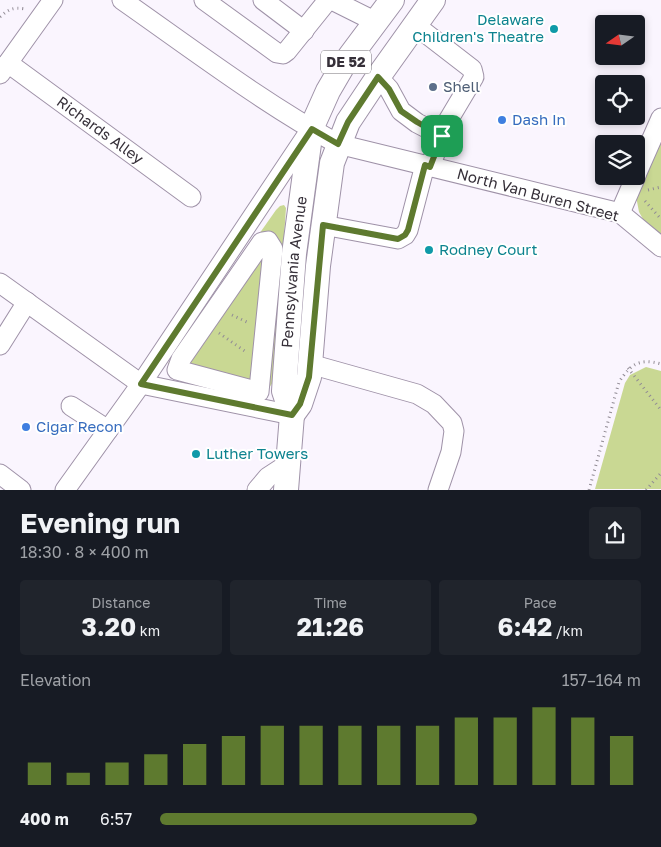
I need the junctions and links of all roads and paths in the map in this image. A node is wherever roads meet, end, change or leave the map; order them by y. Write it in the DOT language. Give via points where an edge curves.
graph roads {
  1 [pos="53,0"];
  2 [pos="122,0"];
  3 [pos="204,0"];
  4 [pos="263,0"];
  5 [pos="330,0"];
  6 [pos="392,0"];
  7 [pos="433,0"];
  8 [pos="31,9"];
  9 [pos="0,17"];
  10 [pos="376,22"];
  11 [pos="415,25"];
  12 [pos="304,31"];
  13 [pos="4,68"];
  14 [pos="378,77"];
  15 [pos="661,118"];
  16 [pos="312,129"];
  17 [pos="442,136"];
  18 [pos="338,144"];
  19 [pos="645,154"];
  20 [pos="427,166"];
  21 [pos="632,185"];
  22 [pos="191,197"];
  23 [pos="650,207"];
  24 [pos="620,213"];
  25 [pos="661,219"];
  26 [pos="323,225"];
  27 [pos="661,247"];
  28 [pos="0,283"];
  29 [pos="23,299"];
  30 [pos="222,309"];
  31 [pos="0,321"];
  32 [pos="260,332"];
  33 [pos="0,345"];
  34 [pos="243,350"];
  35 [pos="310,364"];
  36 [pos="661,364"];
  37 [pos="628,368"];
  38 [pos="261,371"];
  39 [pos="141,384"];
  40 [pos="71,406"];
  41 [pos="661,410"];
  42 [pos="292,415"];
  43 [pos="108,430"];
  44 [pos="288,464"];
  45 [pos="661,473"];
  46 [pos="0,474"];
  47 [pos="21,490"];
  48 [pos="65,490"];
  49 [pos="257,490"];
  50 [pos="286,490"];
  51 [pos="438,490"];
  52 [pos="589,490"];
  53 [pos="646,490"];
  1 -- 13 [label="street"];
  2 -- 16 [label="street, North Van Buren Street"];
  3 -- 12 [label="street" via="277,53 287,51"];
  4 -- 12 [label="street"];
  5 -- 10 [label="street"];
  5 -- 12 [label="street"];
  6 -- 10 [label="main road, DE 52"];
  7 -- 11 [label="main road, DE 52"];
  8 -- 9 [label="path" via="10,8"];
  10 -- 16 [label="main road, DE 52" via="342,67"];
  11 -- 14 [label="main road, DE 52"];
  11 -- 17 [label="street" via="472,69 474,77"];
  13 -- 22 [label="street, Richards Alley"];
  14 -- 17 [label="street" via="401,111"];
  14 -- 18 [label="main road, DE 52" via="348,122"];
  15 -- 19 [label="street"];
  16 -- 18 [label="street, North Van Buren Street"];
  16 -- 39 [label="street"];
  16 -- 42 [label="main road, Pennsylvania Avenue / DE 52" via="294,254 285,376 284,391"];
  17 -- 20 [label="street"];
  18 -- 20 [label="street, North Van Buren Street"];
  18 -- 26 [label="main road, Pennsylvania Avenue / DE 52"];
  20 -- 24 [label="street, North Van Buren Street"];
  20 -- 26 [label="street" via="408,230 398,239"];
  21 -- 24 [label="street"];
  23 -- 25 [label="path"];
  24 -- 27 [label="street, North Van Buren Street"];
  26 -- 35 [label="main road, Pennsylvania Avenue / DE 52"];
  28 -- 29 [label="street"];
  29 -- 31 [label="street"];
  29 -- 33 [label="street"];
  29 -- 39 [label="street"];
  30 -- 32 [label="path"];
  30 -- 32 [label="street" via="262,242 268,241 273,249"];
  30 -- 34 [label="path" via="217,332"];
  30 -- 38 [label="street" via="181,359 177,370 259,392"];
  32 -- 34 [label="path" via="258,328"];
  32 -- 38 [label="street"];
  34 -- 38 [label="path"];
  35 -- 42 [label="main road, Pennsylvania Avenue / DE 52" via="300,404"];
  35 -- 51 [label="street" via="417,394 434,404 452,423 454,431 451,452"];
  36 -- 37 [label="path" via="649,361"];
  37 -- 41 [label="path"];
  37 -- 52 [label="path" via="619,382"];
  39 -- 42 [label="street"];
  39 -- 43 [label="street"];
  40 -- 43 [label="street"];
  42 -- 44 [label="main road, Pennsylvania Avenue / DE 52"];
  43 -- 48 [label="street"];
  44 -- 49 [label="street" via="268,477"];
  44 -- 50 [label="main road, Pennsylvania Avenue / DE 52"];
  45 -- 53 [label="path"];
  46 -- 47 [label="street"];
}
